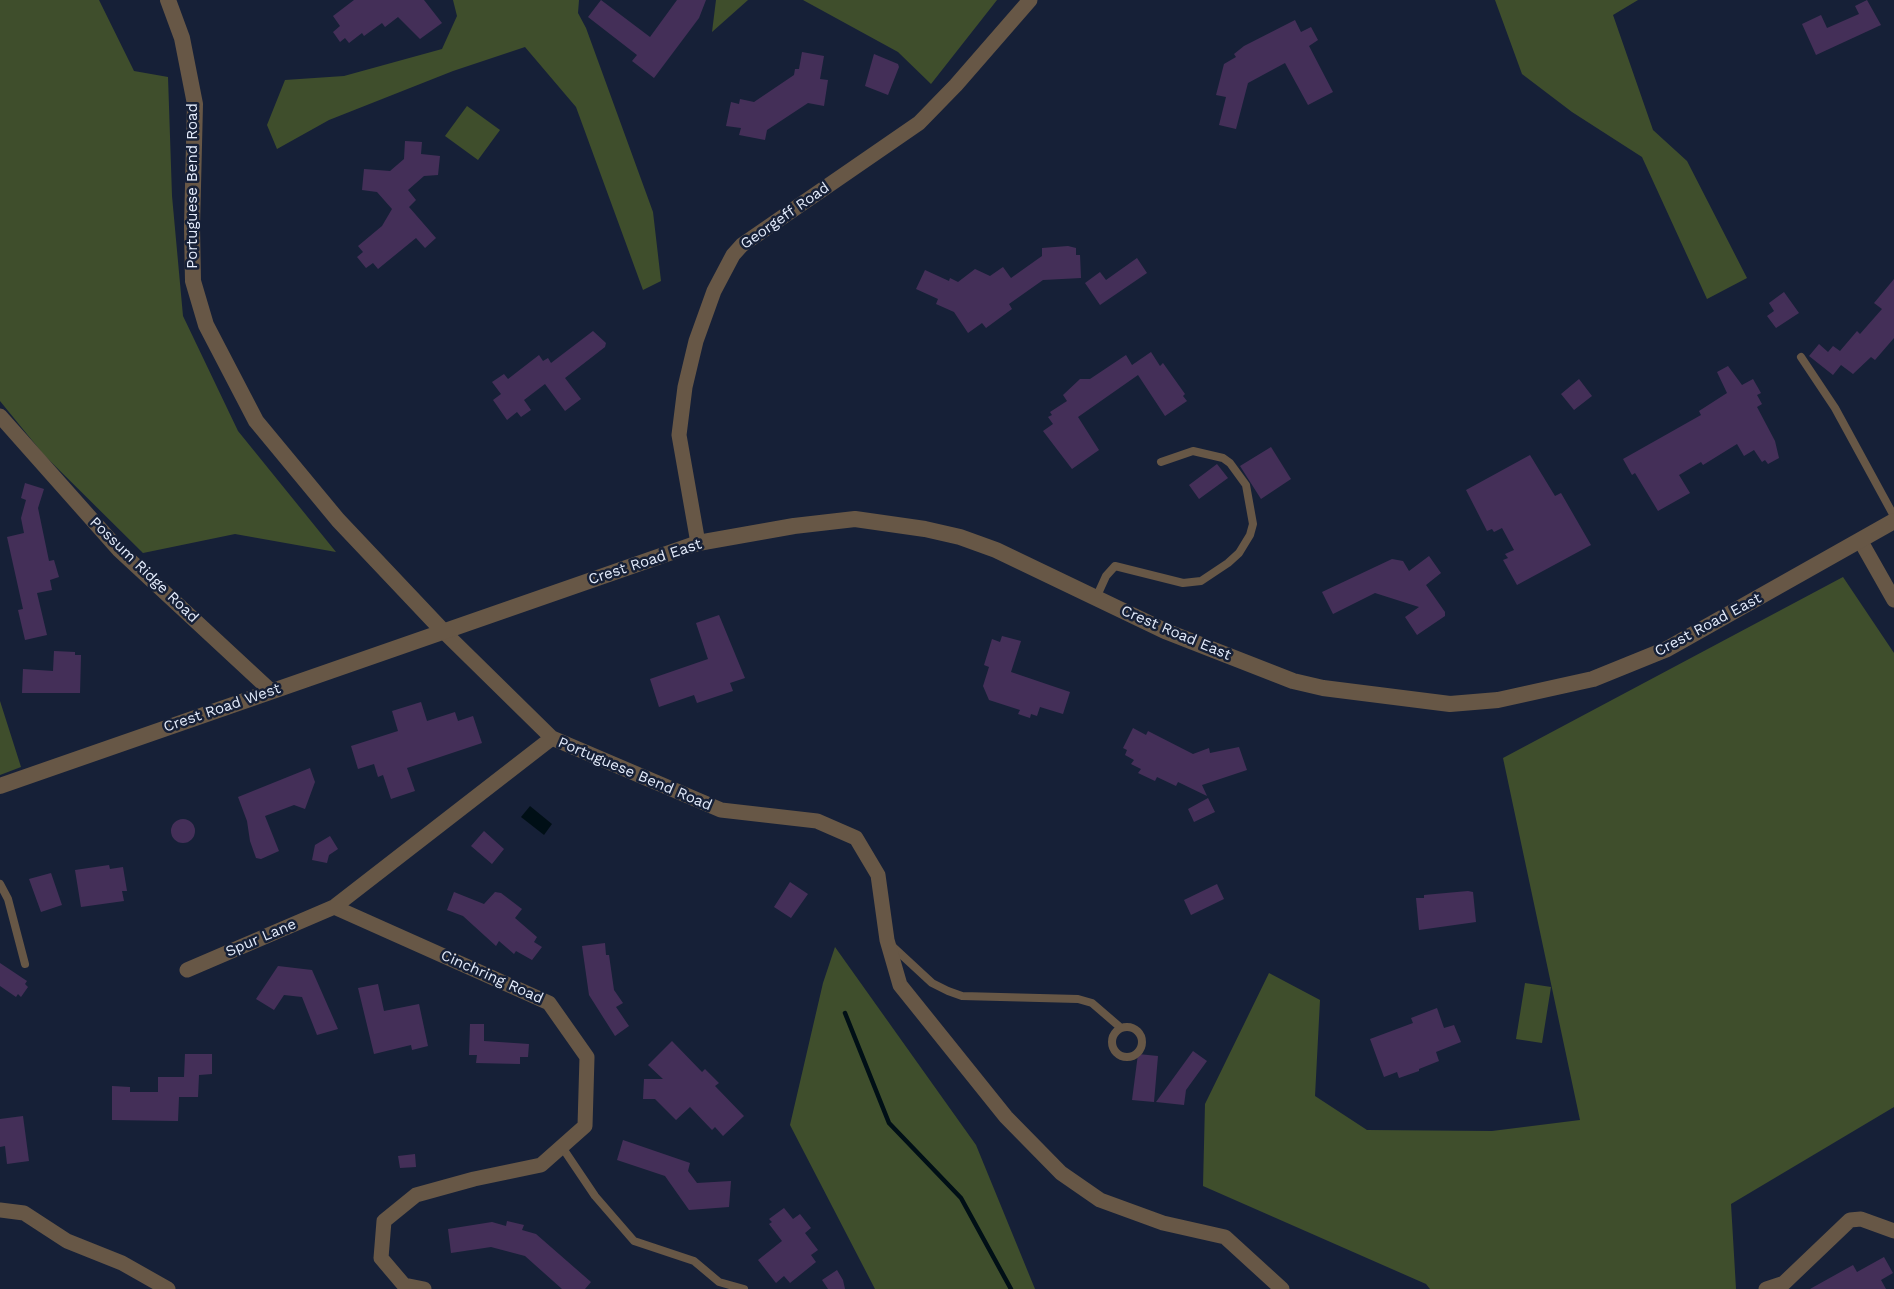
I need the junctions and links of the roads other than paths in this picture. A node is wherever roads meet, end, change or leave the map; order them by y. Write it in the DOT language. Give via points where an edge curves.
graph roads {
  1 [pos="168,0"];
  2 [pos="1030,0"];
  3 [pos="1801,357"];
  4 [pos="0,416"];
  5 [pos="1161,462"];
  6 [pos="1894,516"];
  7 [pos="1894,521"];
  8 [pos="1860,540"];
  9 [pos="698,543"];
  10 [pos="1096,598"];
  11 [pos="1894,600"];
  12 [pos="443,631"];
  13 [pos="271,691"];
  14 [pos="552,738"];
  15 [pos="0,786"];
  16 [pos="0,884"];
  17 [pos="334,907"];
  18 [pos="887,940"];
  19 [pos="25,964"];
  20 [pos="187,970"];
  21 [pos="1121,1028"];
  22 [pos="562,1147"];
  23 [pos="0,1210"];
  24 [pos="1894,1231"];
  25 [pos="168,1289"];
  26 [pos="424,1289"];
  27 [pos="744,1289"];
  28 [pos="1282,1289"];
  29 [pos="1766,1289"];
  1 -- 12 [label="street, Portuguese Bend Road" via="182,38 195,104 193,281 206,325 256,421 338,520"];
  2 -- 9 [label="street, Georgeff Road" via="919,123 732,255 696,341 679,435"];
  3 -- 6 [label="lane" via="1835,408"];
  4 -- 13 [label="street, Possum Ridge Road" via="119,550"];
  5 -- 10 [label="lane" via="1193,451 1230,463 1246,485 1253,524 1250,535 1239,553 1201,581 1183,584 1115,566"];
  7 -- 8 [label="street, Crest Road East"];
  8 -- 10 [label="street, Crest Road East" via="1666,649 1593,679 1498,700 1450,704 1293,681 1165,631"];
  8 -- 11 [label="street"];
  9 -- 10 [label="street, Crest Road East" via="855,519 960,537"];
  9 -- 12 [label="street, Crest Road East"];
  12 -- 13 [label="street, Crest Road West"];
  12 -- 14 [label="street, Portuguese Bend Road"];
  13 -- 15 [label="street, Crest Road West"];
  14 -- 17 [label="street"];
  14 -- 18 [label="street, Portuguese Bend Road" via="721,810 817,821 856,838 878,875"];
  16 -- 19 [label="lane" via="8,899"];
  17 -- 20 [label="street, Spur Lane"];
  17 -- 22 [label="street, Cinchring Road" via="549,1003 587,1057 585,1126"];
  18 -- 21 [label="lane" via="932,983 948,991 962,996 1078,999 1092,1003"];
  18 -- 28 [label="street, Portuguese Bend Road" via="900,985 1006,1117 1061,1173 1100,1200 1225,1237"];
  22 -- 26 [label="street, Cinchring Road" via="541,1166 416,1195 384,1221 381,1258 404,1285"];
  22 -- 27 [label="lane" via="601,1204 634,1242 694,1261 719,1282"];
  23 -- 25 [label="street" via="24,1213 67,1241 122,1263"];
  24 -- 29 [label="street" via="1861,1219 1850,1220 1784,1283"];
}
